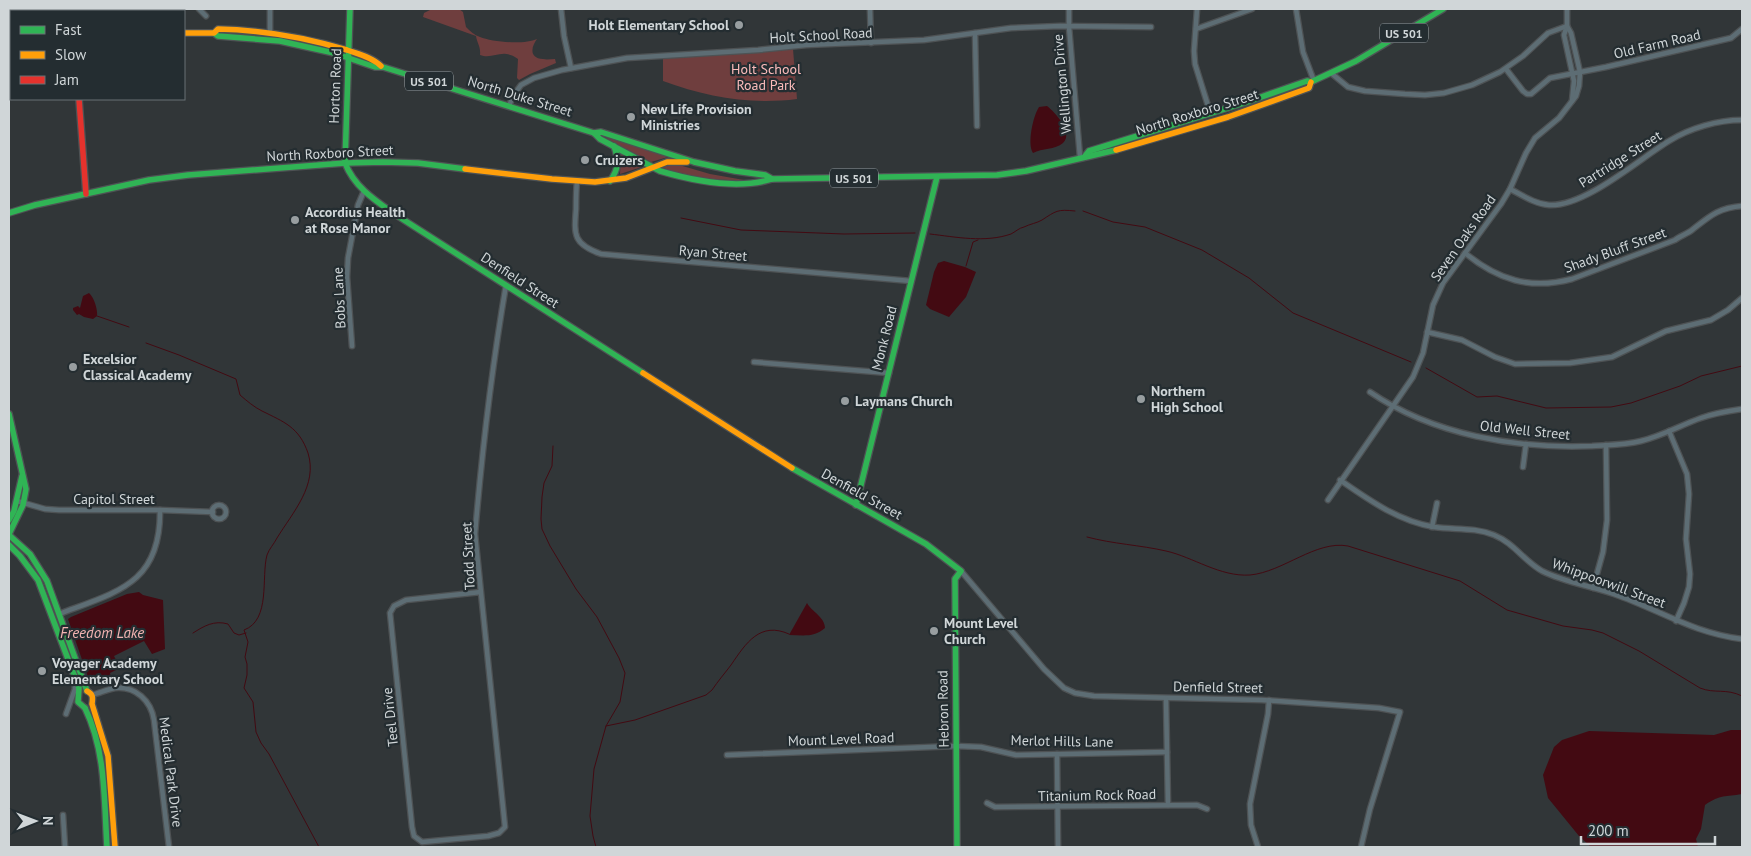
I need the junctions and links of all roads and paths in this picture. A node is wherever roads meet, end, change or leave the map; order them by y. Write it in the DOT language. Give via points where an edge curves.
graph roads {
  1 [pos="198,9"];
  2 [pos="270,9"];
  3 [pos="350,9"];
  4 [pos="561,9"];
  5 [pos="870,9"];
  6 [pos="1069,9"];
  7 [pos="1197,9"];
  8 [pos="1252,9"];
  9 [pos="1296,9"];
  10 [pos="1443,9"];
  11 [pos="1567,9"];
  12 [pos="206,16"];
  13 [pos="1069,26"];
  14 [pos="1567,26"];
  15 [pos="1150,27"];
  16 [pos="1196,29"];
  17 [pos="1742,29"];
  18 [pos="270,32"];
  19 [pos="185,33"];
  20 [pos="214,33"];
  21 [pos="975,33"];
  22 [pos="871,43"];
  23 [pos="349,54"];
  24 [pos="571,68"];
  25 [pos="1506,69"];
  26 [pos="1580,72"];
  27 [pos="1331,73"];
  28 [pos="1573,73"];
  29 [pos="1313,82"];
  30 [pos="78,100"];
  31 [pos="1250,101"];
  32 [pos="1572,101"];
  33 [pos="509,106"];
  34 [pos="1210,112"];
  35 [pos="1742,120"];
  36 [pos="1214,121"];
  37 [pos="977,126"];
  38 [pos="594,133"];
  39 [pos="1172,133"];
  40 [pos="614,146"];
  41 [pos="1082,157"];
  42 [pos="694,162"];
  43 [pos="345,163"];
  44 [pos="653,168"];
  45 [pos="937,177"];
  46 [pos="772,179"];
  47 [pos="577,181"];
  48 [pos="610,181"];
  49 [pos="1510,189"];
  50 [pos="364,191"];
  51 [pos="86,194"];
  52 [pos="1742,206"];
  53 [pos="9,213"];
  54 [pos="1465,253"];
  55 [pos="911,281"];
  56 [pos="506,285"];
  57 [pos="1742,298"];
  58 [pos="1427,332"];
  59 [pos="352,346"];
  60 [pos="754,362"];
  61 [pos="889,373"];
  62 [pos="1370,392"];
  63 [pos="1393,407"];
  64 [pos="1742,409"];
  65 [pos="9,414"];
  66 [pos="1669,431"];
  67 [pos="1526,444"];
  68 [pos="1606,445"];
  69 [pos="1523,467"];
  70 [pos="22,476"];
  71 [pos="1340,480"];
  72 [pos="1328,500"];
  73 [pos="17,501"];
  74 [pos="1437,502"];
  75 [pos="24,503"];
  76 [pos="856,505"];
  77 [pos="160,510"];
  78 [pos="213,512"];
  79 [pos="9,520"];
  80 [pos="1432,526"];
  81 [pos="9,535"];
  82 [pos="9,544"];
  83 [pos="961,571"];
  84 [pos="1593,588"];
  85 [pos="481,592"];
  86 [pos="59,614"];
  87 [pos="1676,621"];
  88 [pos="1742,639"];
  89 [pos="73,672"];
  90 [pos="86,691"];
  91 [pos="79,694"];
  92 [pos="92,695"];
  93 [pos="1166,699"];
  94 [pos="1269,700"];
  95 [pos="92,704"];
  96 [pos="85,708"];
  97 [pos="66,714"];
  98 [pos="956,746"];
  99 [pos="1167,752"];
  100 [pos="1057,754"];
  101 [pos="728,755"];
  102 [pos="987,803"];
  103 [pos="1168,805"];
  104 [pos="1058,806"];
  105 [pos="1207,809"];
  106 [pos="63,815"];
  107 [pos="412,828"];
  108 [pos="65,847"];
  109 [pos="106,847"];
  110 [pos="114,847"];
  111 [pos="169,847"];
  112 [pos="958,847"];
  113 [pos="1058,847"];
  114 [pos="1258,847"];
  115 [pos="1361,847"];
  1 -- 12 [label="street"];
  2 -- 18 [label="street"];
  3 -- 23 [label="main road, Horton Road"];
  4 -- 24 [label="street"];
  5 -- 22 [label="street"];
  6 -- 13 [label="street, Wellington Drive"];
  7 -- 16 [label="street"];
  8 -- 16 [label="street"];
  9 -- 29 [label="street" via="1303,52"];
  10 -- 27 [label="main road, North Roxboro Street / US 501"];
  11 -- 14 [label="street"];
  13 -- 15 [label="street, Holt School Road"];
  13 -- 21 [label="street, Holt School Road"];
  13 -- 41 [label="street, Wellington Drive"];
  14 -- 25 [label="street" via="1548,33"];
  14 -- 26 [label="street, Seven Oaks Road"];
  14 -- 28 [label="street" via="1564,35"];
  16 -- 34 [label="street" via="1195,64"];
  17 -- 26 [label="street, Old Farm Road" via="1731,38"];
  18 -- 20 [label="main road, North Duke Street / US 501" via="218,29"];
  18 -- 23 [label="main road, North Duke Street / US 501"];
  19 -- 20 [label="main road, North Duke Street / US 501"];
  20 -- 23 [label="main road, North Duke Street / US 501"];
  21 -- 22 [label="street, Holt School Road"];
  21 -- 37 [label="street"];
  22 -- 24 [label="street, Holt School Road" via="640,57"];
  23 -- 33 [label="main road, North Duke Street / US 501"];
  23 -- 43 [label="main road, Horton Road"];
  24 -- 33 [label="street, Holt School Road" via="547,73 524,83"];
  25 -- 27 [label="street" via="1464,88 1425,95 1356,89"];
  25 -- 28 [label="street, Old Farm Road" via="1527,94 1550,78"];
  26 -- 28 [label="street, Old Farm Road"];
  26 -- 32 [label="street, Seven Oaks Road" via="1579,86"];
  27 -- 29 [label="main road, North Roxboro Street / US 501"];
  28 -- 32 [label="street"];
  29 -- 31 [label="main road, North Roxboro Street / US 501" via="1307,81"];
  29 -- 36 [label="main road, North Roxboro Street / US 501" via="1309,88"];
  30 -- 51 [label="main road"];
  31 -- 34 [label="main road, North Roxboro Street / US 501"];
  31 -- 36 [label="main road" via="1244,107 1218,115"];
  32 -- 49 [label="street, Seven Oaks Road" via="1559,118 1536,138"];
  33 -- 38 [label="main road, North Duke Street / US 501"];
  34 -- 39 [label="main road" via="1208,118 1174,129"];
  34 -- 41 [label="main road, North Roxboro Street / US 501" via="1089,151"];
  35 -- 49 [label="street, Partridge Street" via="1704,126 1682,134 1611,180 1567,202 1544,204"];
  36 -- 39 [label="main road, North Roxboro Street / US 501"];
  38 -- 40 [label="main road, North Duke Street / US 501" via="600,140"];
  38 -- 42 [label="main road, North Duke Street / US 501" via="602,132"];
  39 -- 41 [label="main road, North Roxboro Street / US 501"];
  40 -- 44 [label="main road, North Duke Street / US 501"];
  40 -- 48 [label="main road" via="619,165"];
  41 -- 45 [label="main road, North Roxboro Street / US 501" via="1007,174"];
  42 -- 44 [label="main road, North Roxboro Street" via="667,162"];
  42 -- 46 [label="main road, North Roxboro Street / US 501"];
  43 -- 47 [label="main road, North Roxboro Street" via="418,163"];
  43 -- 50 [label="main road, Denfield Street" via="352,179"];
  43 -- 51 [label="main road, North Roxboro Street" via="178,176"];
  44 -- 46 [label="main road, North Roxboro Street / US 501" via="704,181 766,183"];
  44 -- 48 [label="main road, North Roxboro Street"];
  45 -- 46 [label="main road, North Roxboro Street / US 501"];
  45 -- 55 [label="main road, Monk Road"];
  47 -- 48 [label="main road, North Roxboro Street"];
  47 -- 55 [label="street, Ryan Street" via="576,236 579,242 600,254"];
  49 -- 54 [label="street, Seven Oaks Road"];
  50 -- 56 [label="main road, Denfield Street"];
  50 -- 59 [label="street, Bobs Lane" via="358,205 348,258"];
  51 -- 53 [label="main road, North Roxboro Street"];
  52 -- 54 [label="street, Shady Bluff Street" via="1711,214 1690,232 1668,243 1557,283 1509,279"];
  54 -- 58 [label="street, Seven Oaks Road" via="1440,289"];
  55 -- 61 [label="main road, Monk Road"];
  56 -- 76 [label="main road, Denfield Street" via="762,450"];
  56 -- 85 [label="street, Todd Street" via="475,534"];
  57 -- 58 [label="street" via="1712,320 1666,332 1612,357 1570,363 1515,364 1462,340"];
  58 -- 63 [label="street, Seven Oaks Road" via="1416,370"];
  60 -- 61 [label="street"];
  61 -- 76 [label="main road, Monk Road"];
  62 -- 63 [label="street, Old Well Street"];
  63 -- 67 [label="street, Old Well Street" via="1469,434"];
  63 -- 71 [label="street, Seven Oaks Road"];
  64 -- 66 [label="street, Old Well Street" via="1706,416"];
  65 -- 70 [label="main road"];
  66 -- 68 [label="street, Old Well Street" via="1638,442"];
  66 -- 87 [label="street" via="1689,486 1686,539 1689,587"];
  67 -- 68 [label="street, Old Well Street" via="1562,447"];
  67 -- 69 [label="street"];
  68 -- 84 [label="street" via="1608,520"];
  70 -- 73 [label="main road"];
  70 -- 75 [label="main road"];
  71 -- 72 [label="street, Seven Oaks Road"];
  71 -- 80 [label="street, Whippoorwill Street" via="1384,510"];
  73 -- 75 [label="street, Capitol Street"];
  73 -- 79 [label="main road"];
  74 -- 80 [label="street"];
  75 -- 77 [label="street, Capitol Street" via="59,510"];
  75 -- 81 [label="main road"];
  76 -- 83 [label="main road, Denfield Street" via="931,548"];
  77 -- 78 [label="street, Capitol Street"];
  77 -- 86 [label="street" via="160,528 154,551 138,576 118,591"];
  80 -- 84 [label="street, Whippoorwill Street" via="1469,528 1492,534 1511,544 1543,571"];
  81 -- 86 [label="main road" via="36,562"];
  82 -- 89 [label="main road" via="38,580"];
  83 -- 93 [label="street, Denfield Street" via="1064,688 1094,696"];
  83 -- 98 [label="main road, Hebron Road" via="955,579"];
  84 -- 87 [label="street, Whippoorwill Street" via="1643,605"];
  85 -- 107 [label="street, Teel Drive" via="406,600 394,606 390,613"];
  85 -- 107 [label="street, Todd Street" via="505,827 488,836 422,842 414,836"];
  86 -- 90 [label="main road"];
  87 -- 88 [label="street, Whippoorwill Street" via="1709,633"];
  89 -- 91 [label="main road"];
  89 -- 97 [label="street" via="75,689"];
  90 -- 91 [label="main road"];
  90 -- 92 [label="main road"];
  91 -- 96 [label="main road" via="78,704"];
  92 -- 95 [label="main road"];
  92 -- 111 [label="street, Medical Park Drive" via="115,688 128,689 142,696 151,708"];
  93 -- 94 [label="street, Denfield Street"];
  93 -- 99 [label="street"];
  94 -- 114 [label="street" via="1250,804 1251,825"];
  94 -- 115 [label="street, Denfield Street" via="1400,712"];
  95 -- 96 [label="main road"];
  95 -- 110 [label="main road" via="108,756"];
  96 -- 109 [label="main road" via="100,757"];
  98 -- 100 [label="street, Merlot Hills Lane" via="981,747 1016,755"];
  98 -- 101 [label="street, Mount Level Road"];
  98 -- 112 [label="main road, Hebron Road"];
  99 -- 100 [label="street, Merlot Hills Lane"];
  99 -- 103 [label="street"];
  100 -- 104 [label="street"];
  102 -- 104 [label="street, Titanium Rock Road" via="995,807"];
  103 -- 104 [label="street, Titanium Rock Road"];
  103 -- 105 [label="street, Titanium Rock Road" via="1197,805"];
  104 -- 113 [label="street"];
  106 -- 108 [label="street"];
}
